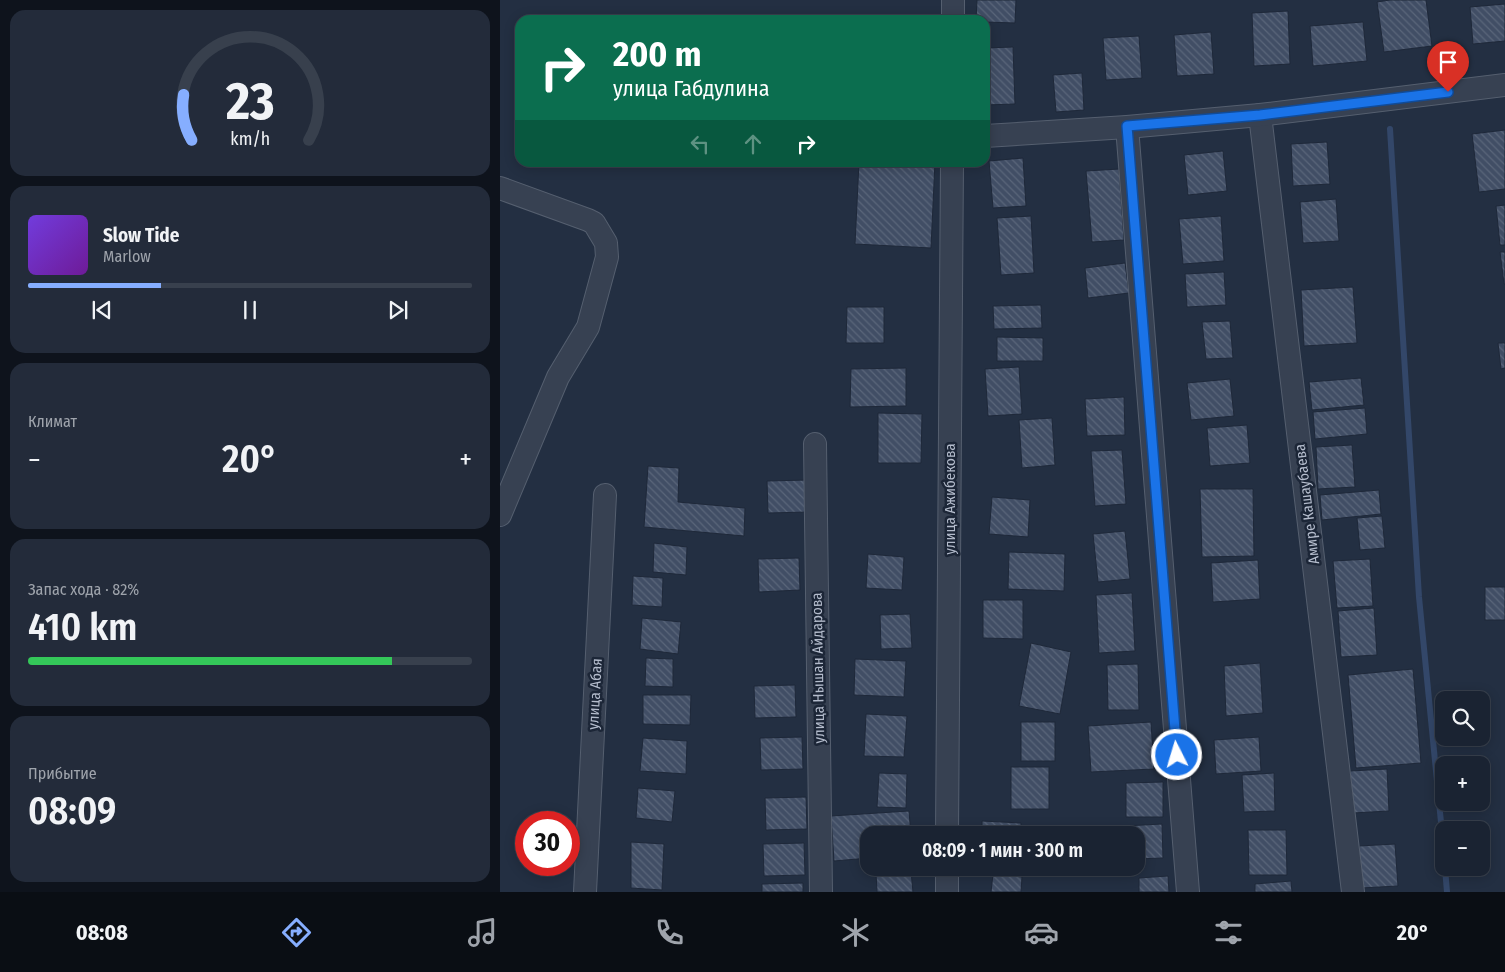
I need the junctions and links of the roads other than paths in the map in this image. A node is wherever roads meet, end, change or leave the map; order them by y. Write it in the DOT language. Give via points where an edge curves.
graph roads {
  1 [pos="952,0"];
  2 [pos="952,15"];
  3 [pos="1505,85"];
  4 [pos="1260,115"];
  5 [pos="1127,126"];
  6 [pos="990,136"];
  7 [pos="952,167"];
  8 [pos="500,188"];
  9 [pos="815,444"];
  10 [pos="605,495"];
  11 [pos="500,515"];
  12 [pos="947,826"];
  13 [pos="947,876"];
  14 [pos="586,892"];
  15 [pos="821,892"];
  16 [pos="947,892"];
  17 [pos="1188,892"];
  18 [pos="1353,892"];
  1 -- 2 [label="street"];
  3 -- 4 [label="street"];
  4 -- 5 [label="street"];
  4 -- 18 [label="street, Амире Кашаубаева"];
  5 -- 6 [label="street"];
  5 -- 17 [label="street"];
  7 -- 12 [label="street, улица Ажибекова"];
  8 -- 11 [label="street" via="594,223 606,243 607,257 588,327 558,377"];
  9 -- 15 [label="street, улица Нышан Айдарова"];
  10 -- 14 [label="street, улица Абая"];
  13 -- 16 [label="street"];
}
